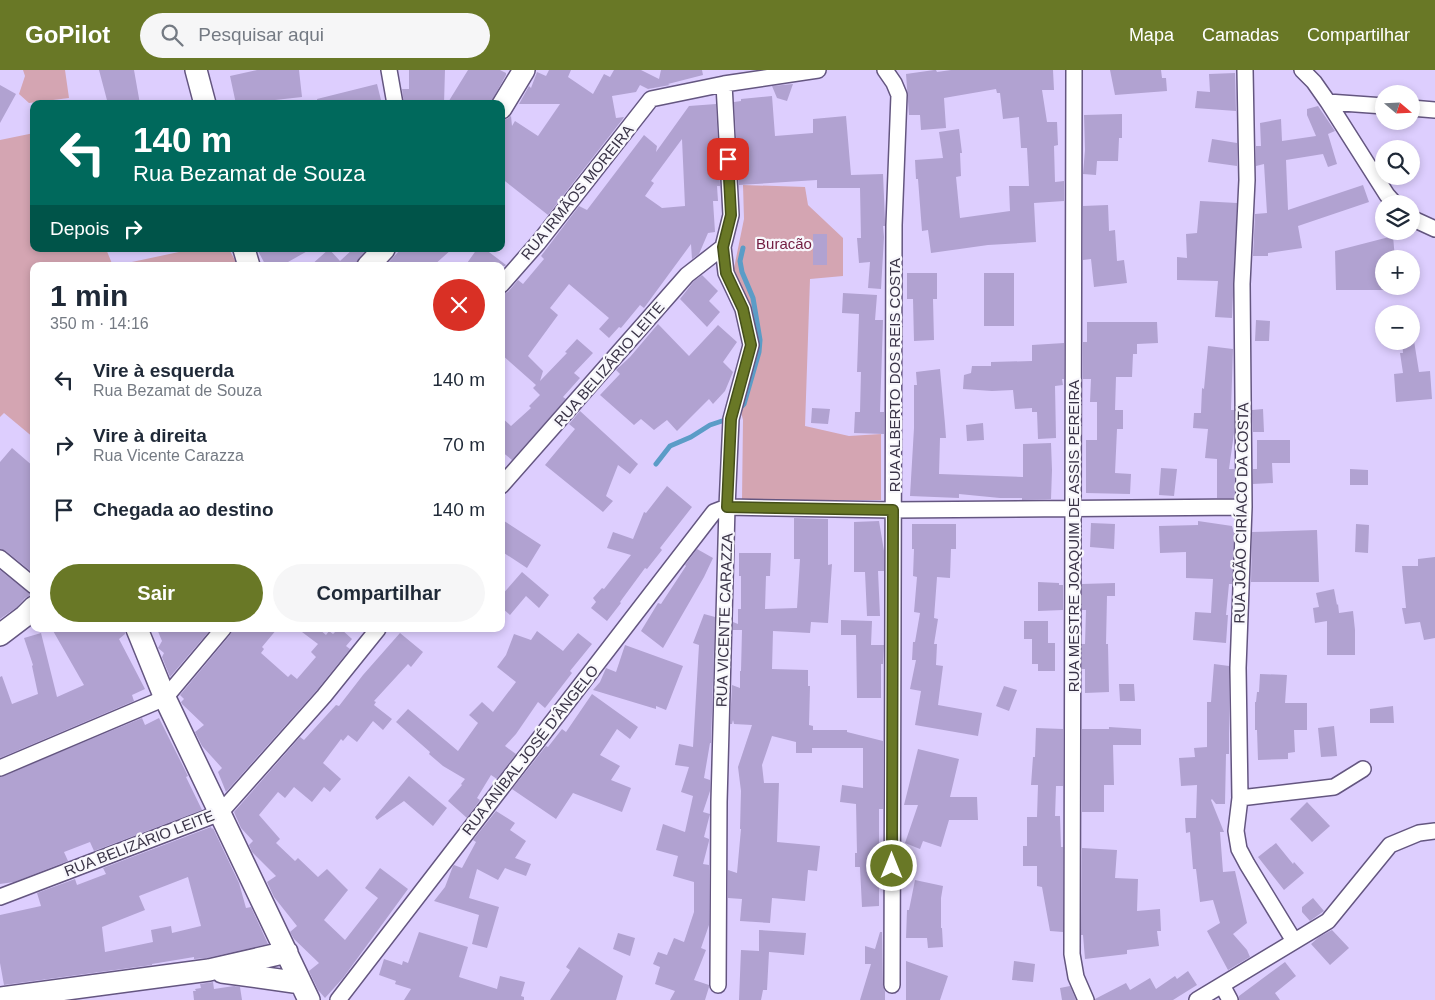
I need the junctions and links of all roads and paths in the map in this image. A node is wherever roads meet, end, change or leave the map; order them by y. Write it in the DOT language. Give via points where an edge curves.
graph roads {
  1 [pos="196,70"];
  2 [pos="389,70"];
  3 [pos="524,70"];
  4 [pos="818,70"];
  5 [pos="885,70"];
  6 [pos="1074,70"];
  7 [pos="1245,70"];
  8 [pos="1302,70"];
  9 [pos="512,79"];
  10 [pos="724,84"];
  11 [pos="204,100"];
  12 [pos="394,100"];
  13 [pos="504,100"];
  14 [pos="1328,102"];
  15 [pos="1375,105"];
  16 [pos="1420,109"];
  17 [pos="1435,110"];
  18 [pos="1387,195"];
  19 [pos="1420,222"];
  20 [pos="1435,229"];
  21 [pos="723,247"];
  22 [pos="381,252"];
  23 [pos="372,262"];
  24 [pos="505,280"];
  25 [pos="505,481"];
  26 [pos="727,507"];
  27 [pos="1244,507"];
  28 [pos="1073,508"];
  29 [pos="893,510"];
  30 [pos="0,558"];
  31 [pos="30,583"];
  32 [pos="30,611"];
  33 [pos="138,632"];
  34 [pos="220,632"];
  35 [pos="376,632"];
  36 [pos="0,635"];
  37 [pos="165,698"];
  38 [pos="0,768"];
  39 [pos="1363,769"];
  40 [pos="1240,798"];
  41 [pos="220,813"];
  42 [pos="1435,831"];
  43 [pos="0,896"];
  44 [pos="1294,941"];
  45 [pos="287,952"];
  46 [pos="209,970"];
  47 [pos="718,984"];
  48 [pos="1222,984"];
  49 [pos="892,985"];
  50 [pos="305,992"];
  51 [pos="0,998"];
  52 [pos="338,1000"];
  53 [pos="1086,1000"];
  54 [pos="1197,1000"];
  55 [pos="1230,1000"];
  1 -- 11 [label="street"];
  2 -- 12 [label="street"];
  3 -- 9 [label="street"];
  4 -- 10 [label="street"];
  5 -- 29 [label="street, RUA ALBERTO DOS REIS COSTA" via="899,95 894,225"];
  6 -- 28 [label="street, RUA MESTRE JOAQUIM DE ASSIS PEREIRA"];
  7 -- 27 [label="street, RUA JOÃO CIRÍACO DA COSTA" via="1247,180 1242,284"];
  8 -- 14 [label="street"];
  9 -- 13 [label="street"];
  10 -- 21 [label="street, RUA VICENTE CARAZZA" via="731,215"];
  10 -- 24 [label="street, RUA IRMÃOS MOREIRA" via="652,99"];
  14 -- 15 [label="street"];
  14 -- 18 [label="street"];
  16 -- 17 [label="street"];
  19 -- 20 [label="street"];
  21 -- 25 [label="street, RUA BELIZÁRIO LEITE" via="687,275"];
  21 -- 26 [label="street, RUA VICENTE CARAZZA" via="726,273 743,309 751,345 731,419"];
  22 -- 23 [label="street"];
  26 -- 29 [label="street"];
  26 -- 47 [label="street, RUA VICENTE CARAZZA"];
  26 -- 52 [label="street, RUA ANÍBAL JOSÉ D'ÂNGELO" via="714,512"];
  27 -- 28 [label="street"];
  27 -- 40 [label="street, RUA JOÃO CIRÍACO DA COSTA" via="1238,668"];
  28 -- 29 [label="street"];
  28 -- 53 [label="street, RUA MESTRE JOAQUIM DE ASSIS PEREIRA" via="1072,954 1076,977"];
  29 -- 49 [label="street, RUA ALBERTO DOS REIS COSTA"];
  30 -- 31 [label="street"];
  32 -- 36 [label="street"];
  33 -- 37 [label="street"];
  34 -- 37 [label="street"];
  35 -- 41 [label="street, RUA BELIZÁRIO LEITE" via="324,696"];
  37 -- 38 [label="street"];
  37 -- 41 [label="street"];
  39 -- 40 [label="street" via="1334,787"];
  40 -- 44 [label="street, RUA JOÃO CIRÍACO DA COSTA" via="1236,831 1239,849"];
  41 -- 43 [label="street, RUA BELIZÁRIO LEITE"];
  41 -- 45 [label="street"];
  42 -- 44 [label="street" via="1420,833 1390,845 1328,921"];
  44 -- 48 [label="street"];
  45 -- 46 [label="street"];
  45 -- 50 [label="street"];
  46 -- 50 [label="street"];
  46 -- 51 [label="street"];
  48 -- 54 [label="street"];
  48 -- 55 [label="street"];
}
